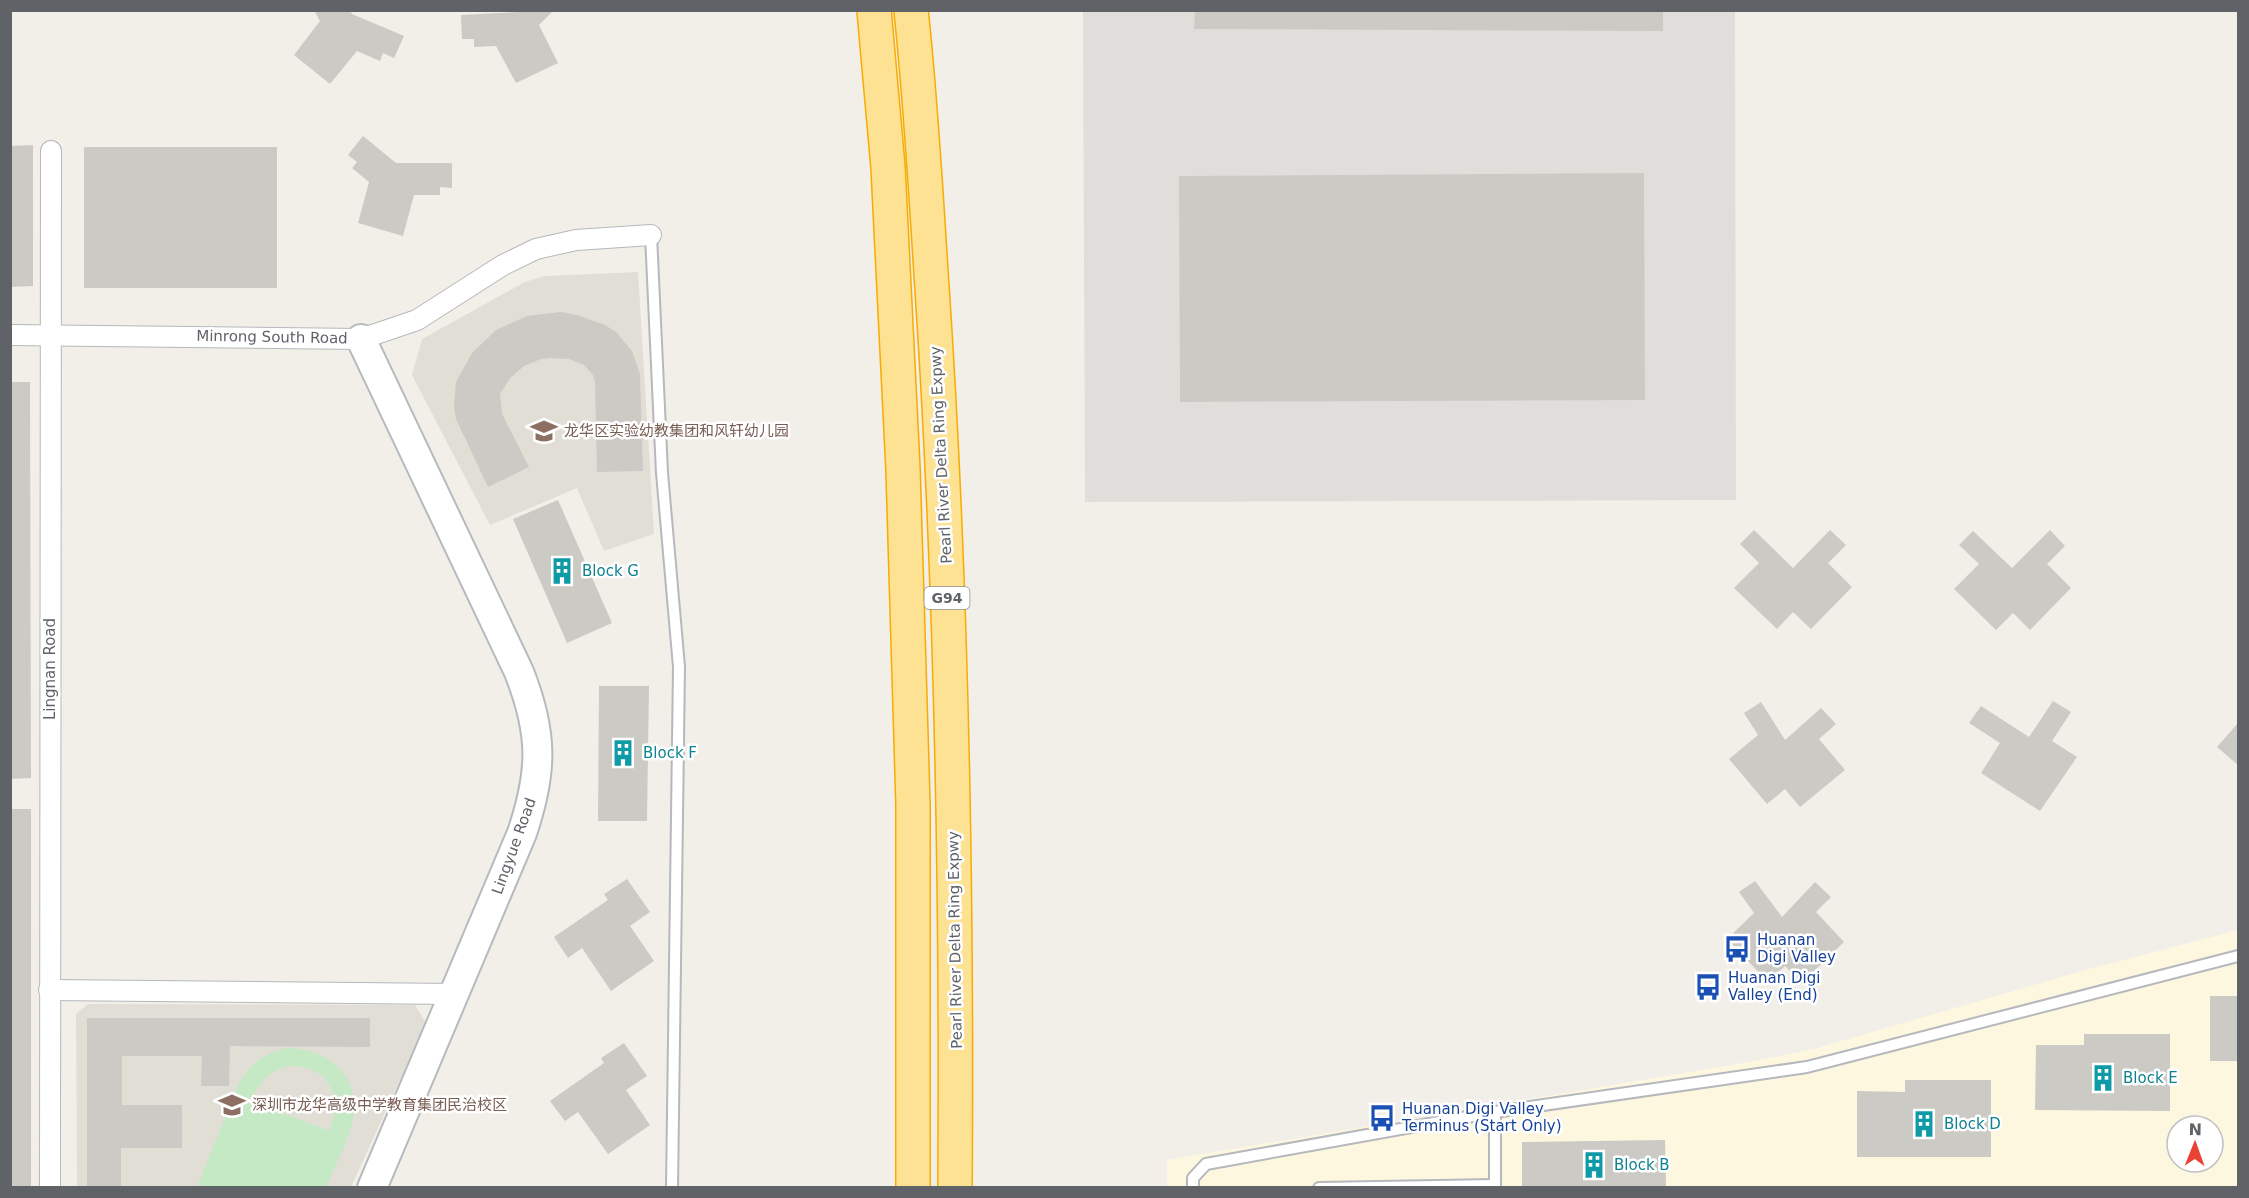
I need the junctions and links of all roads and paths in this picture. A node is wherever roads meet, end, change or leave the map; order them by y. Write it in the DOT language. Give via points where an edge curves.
graph roads {
  1 [pos="874,10"];
  2 [pos="911,10"];
  3 [pos="51,151"];
  4 [pos="651,235"];
  5 [pos="50,334"];
  6 [pos="10,335"];
  7 [pos="361,339"];
  8 [pos="2238,956"];
  9 [pos="50,990"];
  10 [pos="455,994"];
  11 [pos="1495,1112"];
  12 [pos="1495,1186"];
  13 [pos="51,1188"];
  14 [pos="372,1188"];
  15 [pos="672,1188"];
  16 [pos="913,1188"];
  17 [pos="955,1188"];
  18 [pos="1193,1188"];
  19 [pos="1319,1188"];
  1 -- 16 [label="highway, G94" via="888,167 914,805"];
  2 -- 17 [label="highway, Pearl River Delta Ring Expwy / G94" via="940,410 950,666"];
  3 -- 5 [label="street, Lingnan Road"];
  4 -- 7 [label="street, Minrong South Road" via="576,240 536,249 503,265 417,320"];
  4 -- 15 [label="lane" via="663,494 679,667"];
  5 -- 6 [label="street, Minrong South Road"];
  5 -- 7 [label="street, Minrong South Road"];
  5 -- 9 [label="street, Lingnan Road"];
  7 -- 10 [label="street, Lingyue Road" via="519,672 537,735 532,802"];
  8 -- 11 [label="lane" via="1807,1067"];
  9 -- 10 [label="street"];
  9 -- 13 [label="street, Lingnan Road"];
  10 -- 14 [label="street, Lingyue Road"];
  11 -- 12 [label="lane"];
  11 -- 18 [label="lane" via="1206,1164 1193,1178"];
  12 -- 19 [label="lane"];
}
